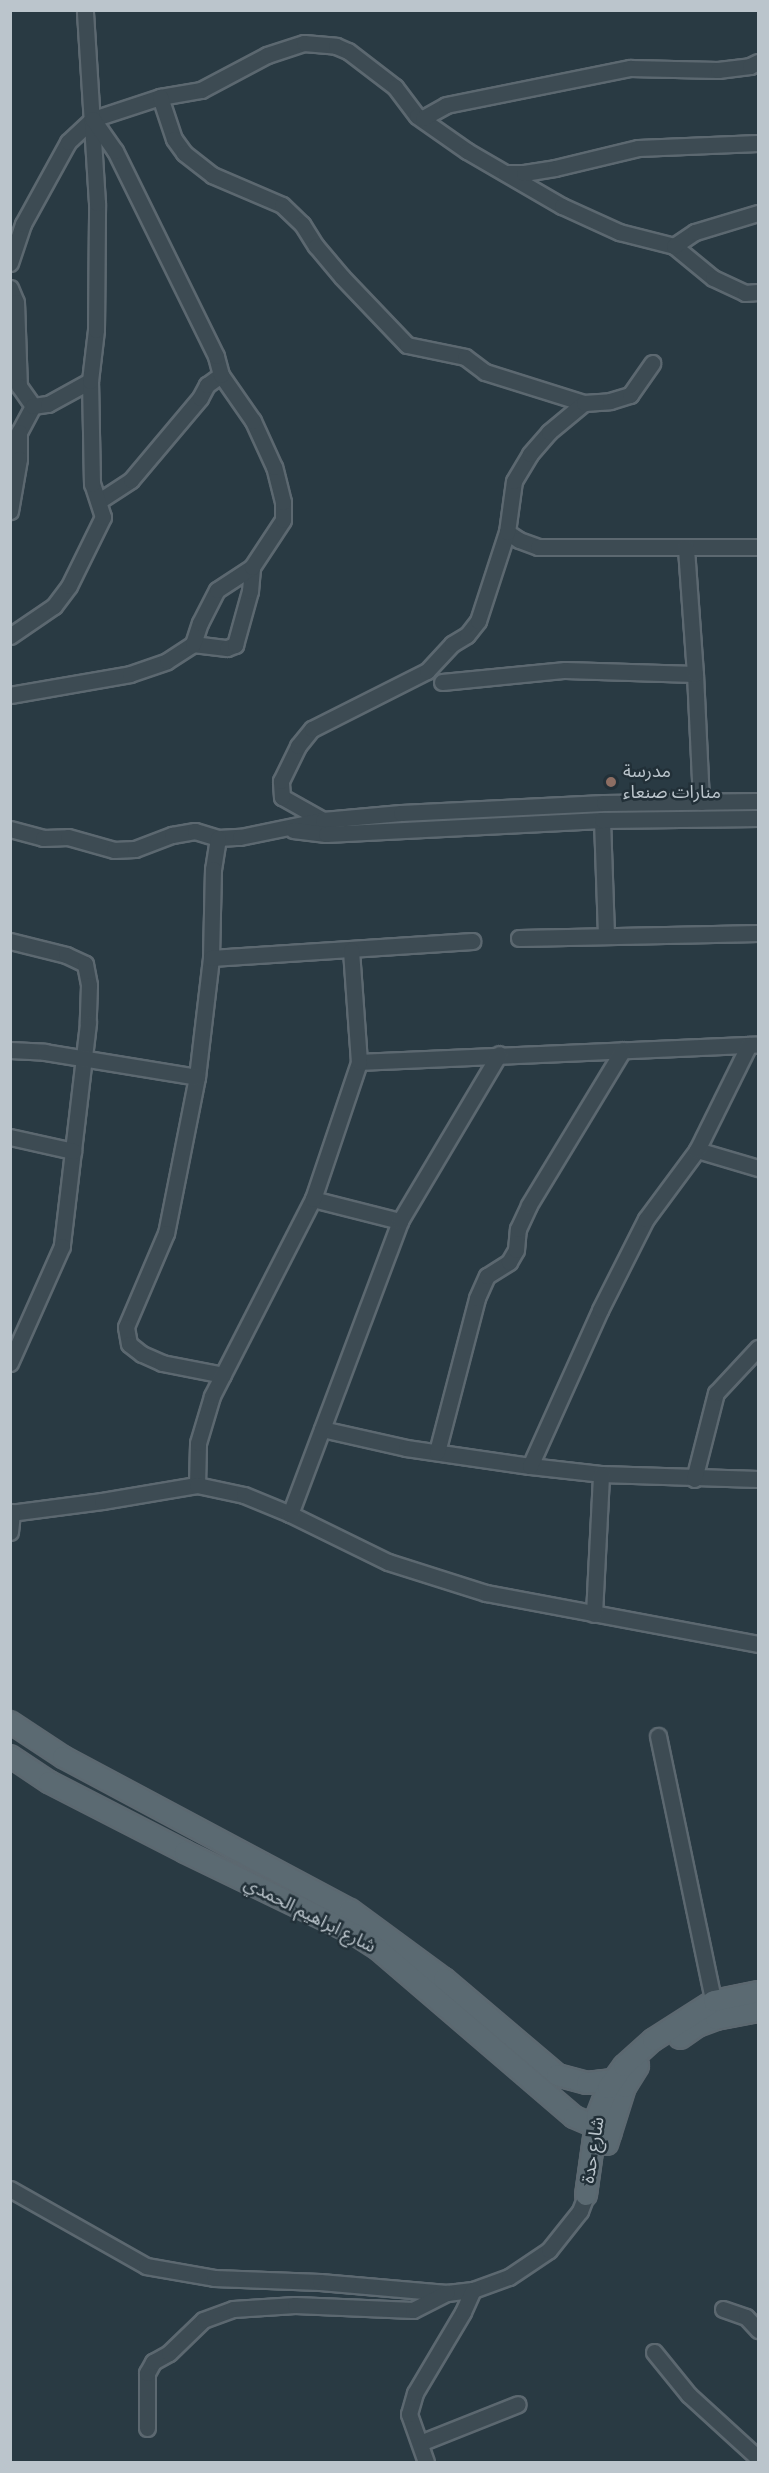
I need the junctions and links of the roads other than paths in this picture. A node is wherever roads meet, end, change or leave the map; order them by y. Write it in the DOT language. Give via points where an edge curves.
graph roads {
  1 [pos="85,10"];
  2 [pos="759,62"];
  3 [pos="160,97"];
  4 [pos="423,118"];
  5 [pos="93,119"];
  6 [pos="759,143"];
  7 [pos="505,173"];
  8 [pos="759,213"];
  9 [pos="674,246"];
  10 [pos="10,263"];
  11 [pos="10,288"];
  12 [pos="759,292"];
  13 [pos="652,363"];
  14 [pos="221,375"];
  15 [pos="90,381"];
  16 [pos="584,403"];
  17 [pos="33,406"];
  18 [pos="99,501"];
  19 [pos="10,511"];
  20 [pos="507,532"];
  21 [pos="686,547"];
  22 [pos="759,547"];
  23 [pos="252,567"];
  24 [pos="10,636"];
  25 [pos="193,644"];
  26 [pos="694,674"];
  27 [pos="442,682"];
  28 [pos="10,695"];
  29 [pos="759,801"];
  30 [pos="701,802"];
  31 [pos="759,818"];
  32 [pos="602,820"];
  33 [pos="325,827"];
  34 [pos="10,829"];
  35 [pos="218,838"];
  36 [pos="759,933"];
  37 [pos="606,935"];
  38 [pos="519,938"];
  39 [pos="10,941"];
  40 [pos="472,941"];
  41 [pos="351,950"];
  42 [pos="211,958"];
  43 [pos="754,1045"];
  44 [pos="10,1050"];
  45 [pos="623,1050"];
  46 [pos="499,1054"];
  47 [pos="83,1059"];
  48 [pos="359,1062"];
  49 [pos="197,1077"];
  50 [pos="10,1137"];
  51 [pos="697,1150"];
  52 [pos="73,1151"];
  53 [pos="759,1168"];
  54 [pos="313,1199"];
  55 [pos="400,1221"];
  56 [pos="759,1348"];
  57 [pos="10,1363"];
  58 [pos="223,1375"];
  59 [pos="322,1429"];
  60 [pos="437,1452"];
  61 [pos="530,1466"];
  62 [pos="601,1474"];
  63 [pos="694,1479"];
  64 [pos="759,1479"];
  65 [pos="197,1485"];
  66 [pos="11,1512"];
  67 [pos="290,1514"];
  68 [pos="10,1532"];
  69 [pos="594,1614"];
  70 [pos="759,1644"];
  71 [pos="10,1722"];
  72 [pos="658,1736"];
  73 [pos="10,1756"];
  74 [pos="321,1892"];
  75 [pos="308,1912"];
  76 [pos="444,1979"];
  77 [pos="759,1992"];
  78 [pos="430,1996"];
  79 [pos="715,2010"];
  80 [pos="759,2011"];
  81 [pos="613,2080"];
  82 [pos="574,2117"];
  83 [pos="603,2130"];
  84 [pos="590,2166"];
  85 [pos="10,2189"];
  86 [pos="586,2195"];
  87 [pos="473,2290"];
  88 [pos="447,2293"];
  89 [pos="723,2309"];
  90 [pos="759,2330"];
  91 [pos="654,2352"];
  92 [pos="519,2404"];
  93 [pos="147,2428"];
  94 [pos="420,2443"];
  95 [pos="758,2458"];
  96 [pos="426,2463"];
  1 -- 5 [label="street"];
  2 -- 4 [label="street" via="718,70 630,68 446,105"];
  3 -- 4 [label="street" via="201,90 267,55 304,44 336,46 395,87 417,116"];
  3 -- 5 [label="street"];
  3 -- 16 [label="street" via="174,139 184,153 212,175 282,205 302,224 342,277 407,345 465,357 485,372"];
  4 -- 7 [label="street" via="432,129"];
  5 -- 10 [label="street" via="68,142 23,224"];
  5 -- 14 [label="street" via="120,161 216,356"];
  5 -- 15 [label="street" via="96,330"];
  6 -- 7 [label="street" via="638,148 534,172"];
  7 -- 9 [label="street" via="562,206 619,232"];
  8 -- 9 [label="street" via="696,232"];
  9 -- 12 [label="street" via="713,278 745,293"];
  11 -- 17 [label="street" via="16,302 19,386"];
  13 -- 16 [label="street" via="630,395"];
  14 -- 18 [label="street" via="207,385 131,480"];
  14 -- 23 [label="street" via="253,421 274,467 284,502 283,520"];
  15 -- 17 [label="street" via="48,404"];
  15 -- 18 [label="street" via="92,484"];
  16 -- 20 [label="street" via="530,454 514,481"];
  17 -- 19 [label="street" via="20,432"];
  18 -- 24 [label="street" via="103,517 69,586 54,606"];
  20 -- 21 [label="street" via="538,547"];
  20 -- 33 [label="street" via="478,621 467,635 452,644 427,671 312,729 298,746 281,782 282,797"];
  21 -- 22 [label="street"];
  21 -- 26 [label="street"];
  23 -- 25 [label="street" via="217,590"];
  23 -- 25 [label="street" via="236,645 227,648"];
  25 -- 28 [label="street" via="167,661 130,674"];
  26 -- 27 [label="street" via="565,670"];
  26 -- 30 [label="street"];
  29 -- 30 [label="street"];
  30 -- 33 [label="street" via="568,805"];
  31 -- 32 [label="street"];
  32 -- 33 [label="street"];
  32 -- 37 [label="street"];
  33 -- 35 [label="street" via="278,828"];
  34 -- 35 [label="street" via="43,838 68,837 114,850 135,849 195,831"];
  35 -- 42 [label="street" via="213,869"];
  36 -- 37 [label="street"];
  37 -- 38 [label="street"];
  39 -- 47 [label="street" via="66,955 85,964 89,985"];
  40 -- 41 [label="street"];
  41 -- 42 [label="street"];
  41 -- 48 [label="street"];
  42 -- 49 [label="street"];
  43 -- 45 [label="street"];
  43 -- 51 [label="street"];
  44 -- 47 [label="street"];
  45 -- 46 [label="street"];
  45 -- 60 [label="street" via="529,1205 509,1262 487,1276 477,1298"];
  46 -- 48 [label="street"];
  46 -- 55 [label="street"];
  47 -- 49 [label="street"];
  47 -- 52 [label="street"];
  48 -- 54 [label="street"];
  49 -- 58 [label="street" via="166,1233 126,1327 129,1344 162,1364"];
  50 -- 52 [label="street"];
  51 -- 53 [label="street"];
  51 -- 61 [label="street" via="646,1219"];
  52 -- 57 [label="street" via="62,1246"];
  54 -- 55 [label="street"];
  54 -- 58 [label="street"];
  55 -- 59 [label="street"];
  56 -- 63 [label="street" via="716,1393"];
  58 -- 65 [label="street" via="212,1396 198,1443"];
  59 -- 60 [label="street"];
  59 -- 67 [label="street"];
  60 -- 61 [label="street"];
  61 -- 62 [label="street"];
  62 -- 63 [label="street"];
  62 -- 69 [label="street"];
  63 -- 64 [label="street"];
  65 -- 66 [label="street"];
  65 -- 67 [label="street" via="244,1495"];
  66 -- 68 [label="street"];
  67 -- 69 [label="street" via="388,1562 486,1593"];
  69 -- 70 [label="street"];
  71 -- 74 [label="main road, شارع ابراهيم الحمدي" via="63,1757"];
  72 -- 79 [label="street"];
  73 -- 75 [label="main road, شارع ابراهيم الحمدي" via="50,1782"];
  74 -- 75 [label="main road"];
  74 -- 76 [label="main road, شارع ابراهيم الحمدي"];
  75 -- 78 [label="main road, شارع ابراهيم الحمدي" via="378,1949"];
  76 -- 78 [label="main road"];
  76 -- 81 [label="main road, شارع ابراهيم الحمدي" via="557,2074 587,2083"];
  77 -- 79 [label="main road, شارع حدة"];
  78 -- 82 [label="main road, شارع ابراهيم الحمدي"];
  79 -- 80 [label="main road, شارع حدة"];
  79 -- 81 [label="main road, شارع حدة" via="653,2040"];
  79 -- 83 [label="main road, شارع حدة" via="638,2066"];
  81 -- 83 [label="main road, شارع حدة" via="602,2102"];
  82 -- 83 [label="main road, شارع ابراهيم الحمدي"];
  82 -- 84 [label="main road" via="587,2142"];
  83 -- 84 [label="main road, شارع حدة"];
  83 -- 86 [label="main road, شارع حدة" via="597,2175"];
  84 -- 86 [label="main road, شارع حدة"];
  85 -- 88 [label="street" via="146,2266 214,2278"];
  86 -- 87 [label="street" via="580,2211 549,2250 509,2277"];
  87 -- 88 [label="street"];
  87 -- 94 [label="street" via="415,2393 409,2414"];
  88 -- 93 [label="street" via="413,2310 295,2305 233,2309 203,2320 153,2362 147,2373"];
  89 -- 90 [label="street" via="746,2317"];
  91 -- 95 [label="street" via="688,2395"];
  92 -- 94 [label="street"];
  94 -- 96 [label="street"];
}
